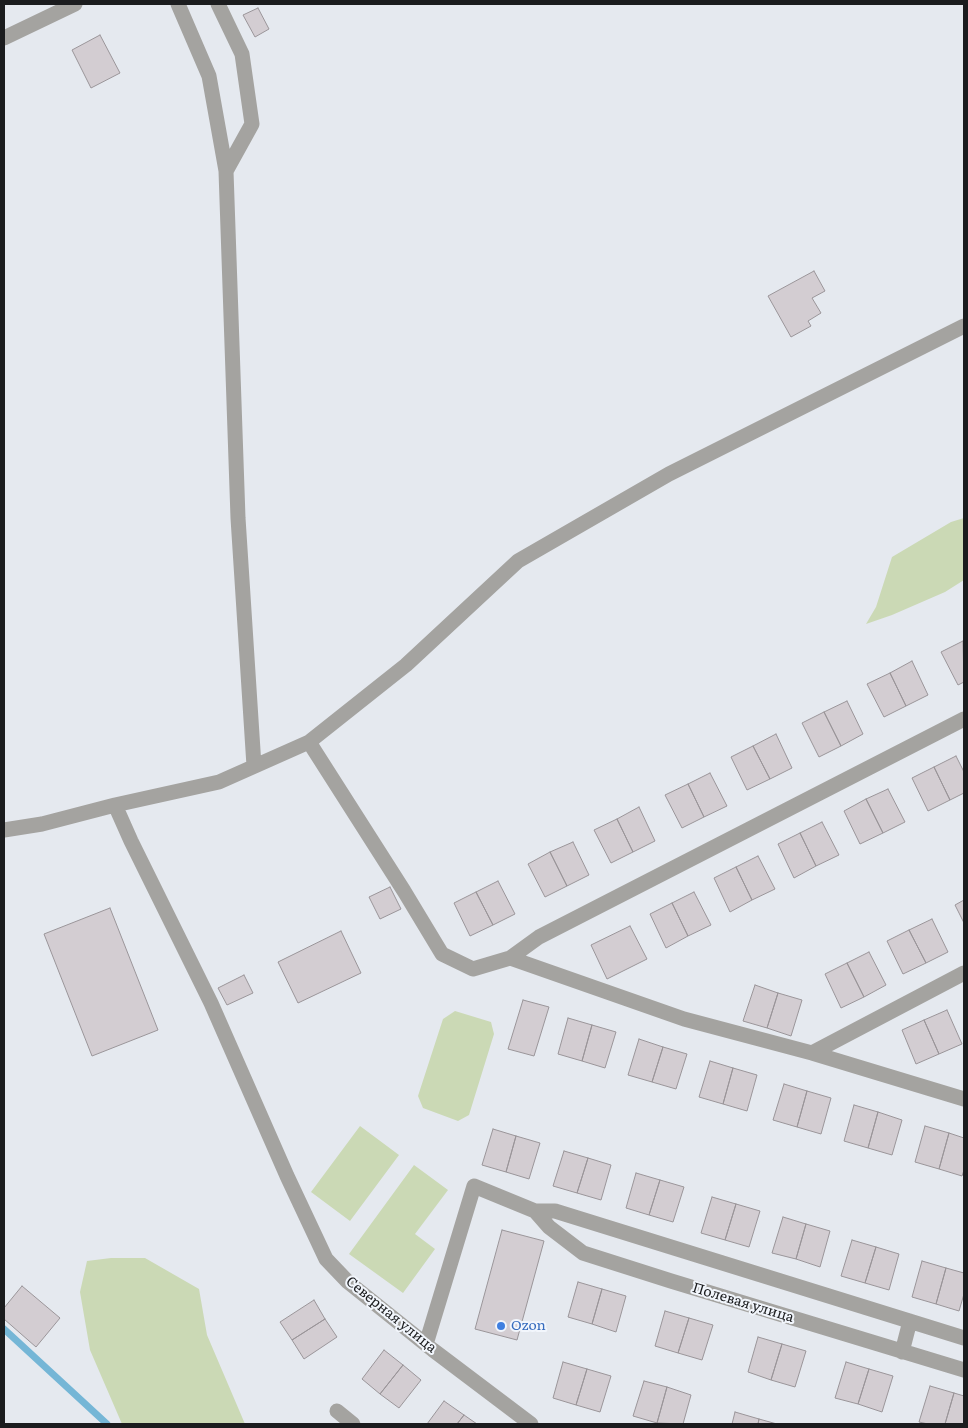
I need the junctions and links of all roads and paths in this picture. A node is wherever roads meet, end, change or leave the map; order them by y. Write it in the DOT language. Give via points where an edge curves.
graph roads {
  1 [pos="74,4"];
  2 [pos="178,4"];
  3 [pos="218,4"];
  4 [pos="4,38"];
  5 [pos="226,171"];
  6 [pos="964,326"];
  7 [pos="964,718"];
  8 [pos="309,742"];
  9 [pos="254,766"];
  10 [pos="115,806"];
  11 [pos="4,830"];
  12 [pos="510,958"];
  13 [pos="964,973"];
  14 [pos="812,1053"];
  15 [pos="964,1100"];
  16 [pos="535,1211"];
  17 [pos="910,1321"];
  18 [pos="964,1338"];
  19 [pos="426,1344"];
  20 [pos="902,1352"];
  21 [pos="964,1370"];
  22 [pos="337,1411"];
  23 [pos="353,1424"];
  24 [pos="531,1424"];
  1 -- 4 [label="street"];
  2 -- 5 [label="street" via="209,76"];
  3 -- 5 [label="street" via="242,54 252,124"];
  5 -- 9 [label="street" via="238,518"];
  6 -- 8 [label="street" via="669,474 518,561 406,666"];
  7 -- 12 [label="street" via="539,937"];
  8 -- 9 [label="street"];
  8 -- 12 [label="street" via="442,954 473,969"];
  9 -- 10 [label="street" via="219,782"];
  10 -- 11 [label="street"];
  10 -- 19 [label="street, Северная улица" via="211,1003 326,1259 348,1282"];
  12 -- 14 [label="street" via="684,1019"];
  13 -- 14 [label="street"];
  14 -- 15 [label="street"];
  16 -- 17 [label="street, Полевая улица" via="555,1211"];
  16 -- 19 [label="street, Полевая улица" via="474,1186"];
  16 -- 20 [label="street, Полевая улица" via="583,1253"];
  17 -- 18 [label="street, Полевая улица"];
  17 -- 20 [label="street"];
  19 -- 24 [label="street, Северная улица"];
  20 -- 21 [label="street, Полевая улица"];
  22 -- 23 [label="street"];
}
